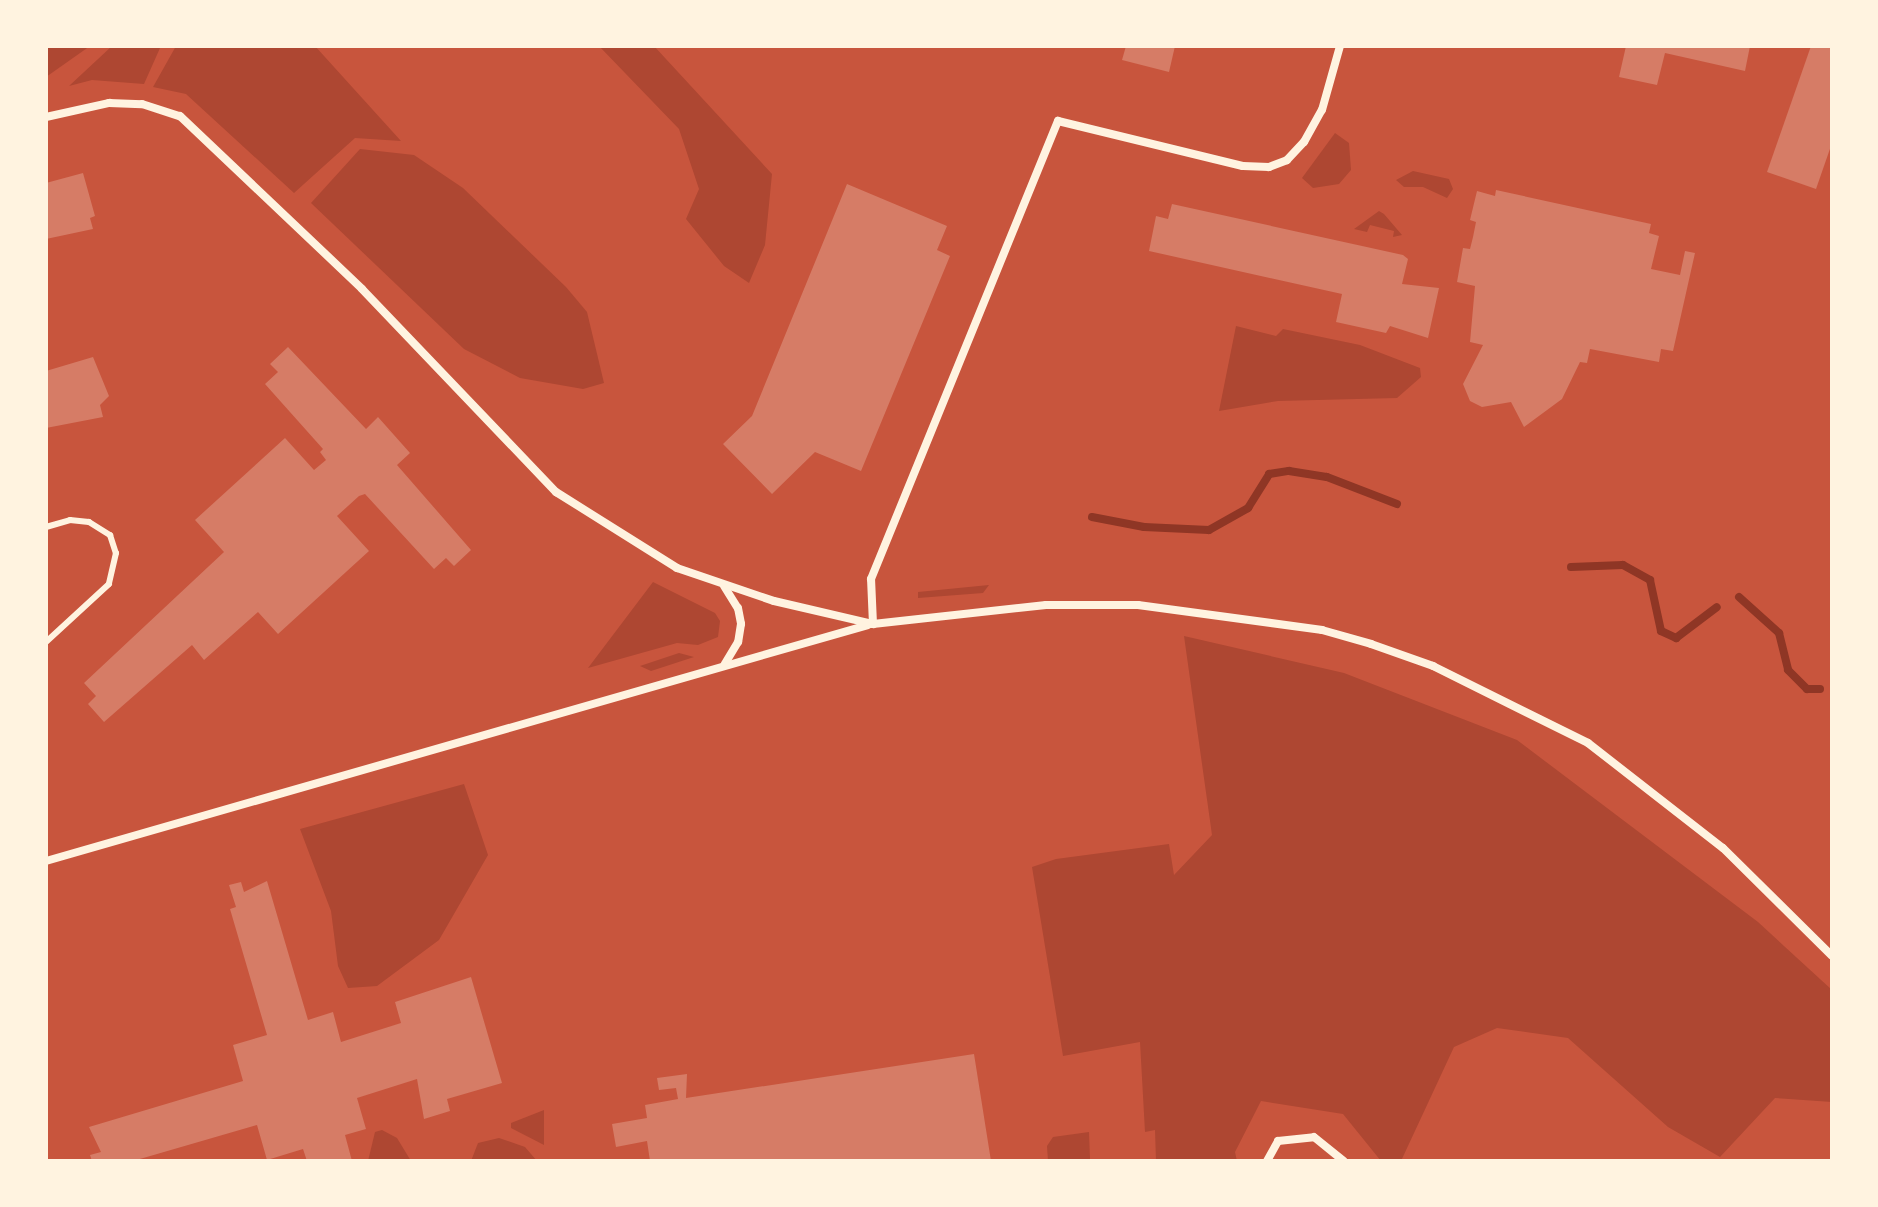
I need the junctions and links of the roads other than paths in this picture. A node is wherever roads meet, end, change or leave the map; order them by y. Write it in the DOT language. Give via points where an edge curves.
graph roads {
  1 [pos="1340,46"];
  2 [pos="46,117"];
  3 [pos="46,527"];
  4 [pos="723,586"];
  5 [pos="873,624"];
  6 [pos="46,642"];
  7 [pos="725,664"];
  8 [pos="46,861"];
  9 [pos="1832,956"];
  10 [pos="1267,1161"];
  11 [pos="1344,1161"];
  1 -- 5 [label="street" via="1322,110 1304,142 1287,160 1269,167 1243,166 1058,121 871,579"];
  2 -- 4 [label="street" via="109,103 142,104 180,116 362,289 556,492 677,568"];
  3 -- 6 [label="lane" via="70,520 89,522 110,535 116,553 109,584"];
  4 -- 5 [label="street"];
  4 -- 7 [label="street" via="738,608 741,624"];
  5 -- 7 [label="street"];
  5 -- 9 [label="street" via="1046,605 1138,605 1322,630 1420,662 1588,743 1723,848"];
  7 -- 8 [label="street"];
  10 -- 11 [label="street" via="1278,1141 1314,1137"];
}
